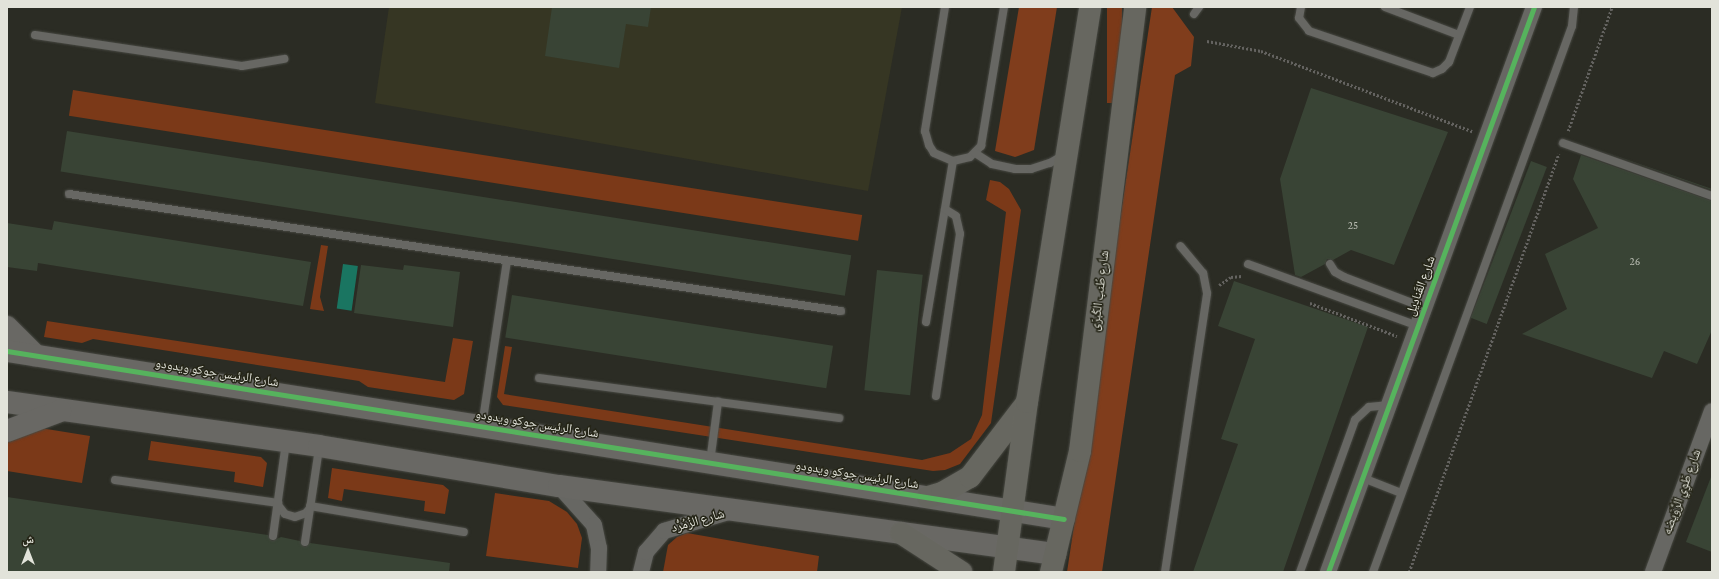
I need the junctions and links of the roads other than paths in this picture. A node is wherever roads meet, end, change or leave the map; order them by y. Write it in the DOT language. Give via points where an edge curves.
graph roads {
  1 [pos="945,7"];
  2 [pos="1004,7"];
  3 [pos="1090,7"];
  4 [pos="1135,7"];
  5 [pos="1302,7"];
  6 [pos="1385,7"];
  7 [pos="1470,7"];
  8 [pos="1574,7"];
  9 [pos="1531,8"];
  10 [pos="1459,35"];
  11 [pos="34,36"];
  12 [pos="284,60"];
  13 [pos="1563,143"];
  14 [pos="975,153"];
  15 [pos="1066,153"];
  16 [pos="953,161"];
  17 [pos="69,194"];
  18 [pos="1712,196"];
  19 [pos="945,209"];
  20 [pos="1180,246"];
  21 [pos="507,261"];
  22 [pos="1248,264"];
  23 [pos="1330,264"];
  24 [pos="1425,308"];
  25 [pos="841,311"];
  26 [pos="926,322"];
  27 [pos="1418,326"];
  28 [pos="7,328"];
  29 [pos="7,350"];
  30 [pos="35,355"];
  31 [pos="539,378"];
  32 [pos="936,396"];
  33 [pos="7,402"];
  34 [pos="718,402"];
  35 [pos="1027,402"];
  36 [pos="1389,406"];
  37 [pos="63,410"];
  38 [pos="1712,411"];
  39 [pos="839,418"];
  40 [pos="482,426"];
  41 [pos="7,431"];
  42 [pos="287,442"];
  43 [pos="319,446"];
  44 [pos="710,462"];
  45 [pos="1363,478"];
  46 [pos="114,480"];
  47 [pos="560,486"];
  48 [pos="1401,492"];
  49 [pos="928,497"];
  50 [pos="278,504"];
  51 [pos="310,507"];
  52 [pos="734,511"];
  53 [pos="1012,511"];
  54 [pos="1064,519"];
  55 [pos="464,532"];
  56 [pos="901,533"];
  57 [pos="273,536"];
  58 [pos="305,542"];
  59 [pos="1007,548"];
  60 [pos="1053,563"];
  61 [pos="598,572"];
  62 [pos="641,572"];
  63 [pos="961,572"];
  64 [pos="1004,572"];
  65 [pos="1165,572"];
  66 [pos="1300,572"];
  67 [pos="1328,572"];
  68 [pos="1373,572"];
  69 [pos="1653,572"];
  1 -- 16 [label="lane" via="925,131 934,153"];
  2 -- 14 [label="lane" via="984,136"];
  3 -- 15 [label="main road"];
  4 -- 54 [label="main road, شارع طُنب الكُبرَى" via="1080,451"];
  5 -- 10 [label="lane" via="1299,18 1309,30 1428,73 1438,72 1446,66"];
  6 -- 10 [label="lane"];
  7 -- 10 [label="lane"];
  8 -- 48 [label="lane" via="1572,26"];
  9 -- 24 [label="street, شارع القَنادِيل"];
  11 -- 12 [label="lane" via="242,66"];
  13 -- 18 [label="lane"];
  14 -- 15 [label="lane" via="992,164 1015,169 1031,169 1050,163"];
  14 -- 16 [label="lane" via="965,159"];
  15 -- 35 [label="main road"];
  16 -- 19 [label="lane"];
  17 -- 21 [label="lane"];
  19 -- 26 [label="lane"];
  19 -- 32 [label="lane" via="956,216 960,234"];
  20 -- 65 [label="lane" via="1203,273 1207,293"];
  21 -- 25 [label="lane"];
  21 -- 40 [label="lane"];
  22 -- 27 [label="lane"];
  23 -- 24 [label="lane" via="1335,272 1344,277"];
  24 -- 27 [label="street, شارع القَنادِيل"];
  27 -- 36 [label="street, شارع القَنادِيل"];
  28 -- 30 [label="street"];
  29 -- 30 [label="street, شارع الرئيس جوكو ويدودو"];
  30 -- 40 [label="street, شارع الرئيس جوكو ويدودو"];
  31 -- 34 [label="lane"];
  33 -- 37 [label="street"];
  34 -- 39 [label="lane"];
  34 -- 44 [label="lane"];
  35 -- 49 [label="main road" via="970,476 947,490"];
  35 -- 53 [label="main road"];
  36 -- 45 [label="street, شارع القَنادِيل"];
  36 -- 66 [label="lane" via="1369,407 1355,420"];
  37 -- 41 [label="street"];
  37 -- 42 [label="street"];
  38 -- 69 [label="street, شارع طَوِي الرِّوَيضه"];
  40 -- 44 [label="street, شارع الرئيس جوكو ويدودو"];
  42 -- 43 [label="street"];
  42 -- 50 [label="lane"];
  43 -- 47 [label="street"];
  43 -- 51 [label="lane"];
  44 -- 49 [label="street, شارع الرئيس جوكو ويدودو"];
  45 -- 48 [label="lane"];
  45 -- 67 [label="street, شارع القَنادِيل"];
  46 -- 50 [label="lane"];
  47 -- 52 [label="street"];
  47 -- 61 [label="street" via="594,525 600,548"];
  48 -- 68 [label="lane"];
  49 -- 53 [label="street, شارع الرئيس جوكو ويدودو"];
  50 -- 51 [label="lane" via="285,514 295,517 306,513"];
  50 -- 57 [label="lane"];
  51 -- 55 [label="lane"];
  51 -- 58 [label="lane"];
  52 -- 56 [label="street"];
  52 -- 62 [label="street, شارع الزُمُرُّد" via="664,531 646,552"];
  53 -- 54 [label="street, شارع الرئيس جوكو ويدودو"];
  53 -- 59 [label="main road"];
  54 -- 60 [label="main road, شارع طُنب الكُبرَى"];
  56 -- 59 [label="street"];
  56 -- 63 [label="main road"];
  59 -- 60 [label="street"];
  59 -- 64 [label="main road"];
}
